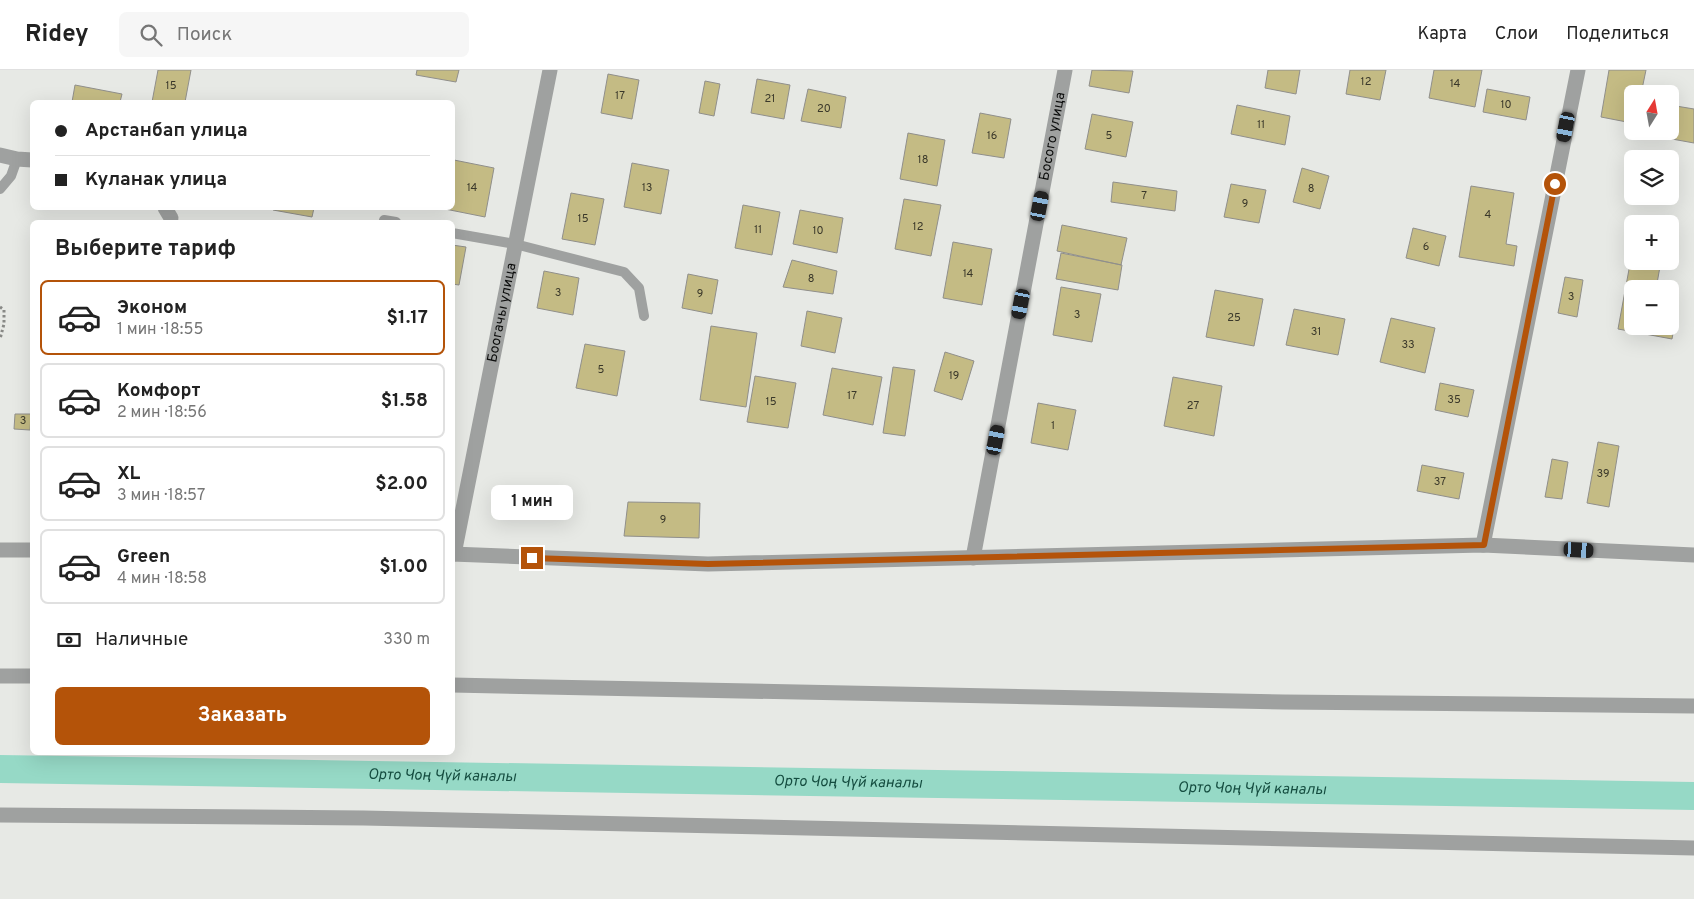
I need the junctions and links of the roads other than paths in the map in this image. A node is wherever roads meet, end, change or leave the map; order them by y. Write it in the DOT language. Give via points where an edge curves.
graph roads {
  1 [pos="550,70"];
  2 [pos="1066,70"];
  3 [pos="1578,70"];
  4 [pos="0,155"];
  5 [pos="17,159"];
  6 [pos="30,160"];
  7 [pos="0,189"];
  8 [pos="455,234"];
  9 [pos="515,244"];
  10 [pos="644,316"];
  11 [pos="455,544"];
  12 [pos="1484,545"];
  13 [pos="0,550"];
  14 [pos="30,550"];
  15 [pos="455,554"];
  16 [pos="1694,556"];
  17 [pos="974,558"];
  18 [pos="0,676"];
  19 [pos="30,676"];
  20 [pos="455,685"];
  21 [pos="1694,706"];
  22 [pos="0,815"];
  23 [pos="1694,848"];
  1 -- 9 [label="street, Боогачы улица"];
  2 -- 17 [label="street, Босого улица"];
  3 -- 12 [label="street"];
  4 -- 5 [label="street"];
  5 -- 6 [label="street"];
  5 -- 7 [label="lane"];
  8 -- 9 [label="lane"];
  9 -- 10 [label="lane" via="624,272 639,288"];
  9 -- 11 [label="street, Боогачы улица"];
  12 -- 16 [label="street"];
  12 -- 17 [label="street"];
  13 -- 14 [label="street"];
  15 -- 17 [label="street" via="708,564"];
  18 -- 19 [label="street"];
  20 -- 21 [label="street" via="1284,702"];
  22 -- 23 [label="street" via="384,819"];
}
